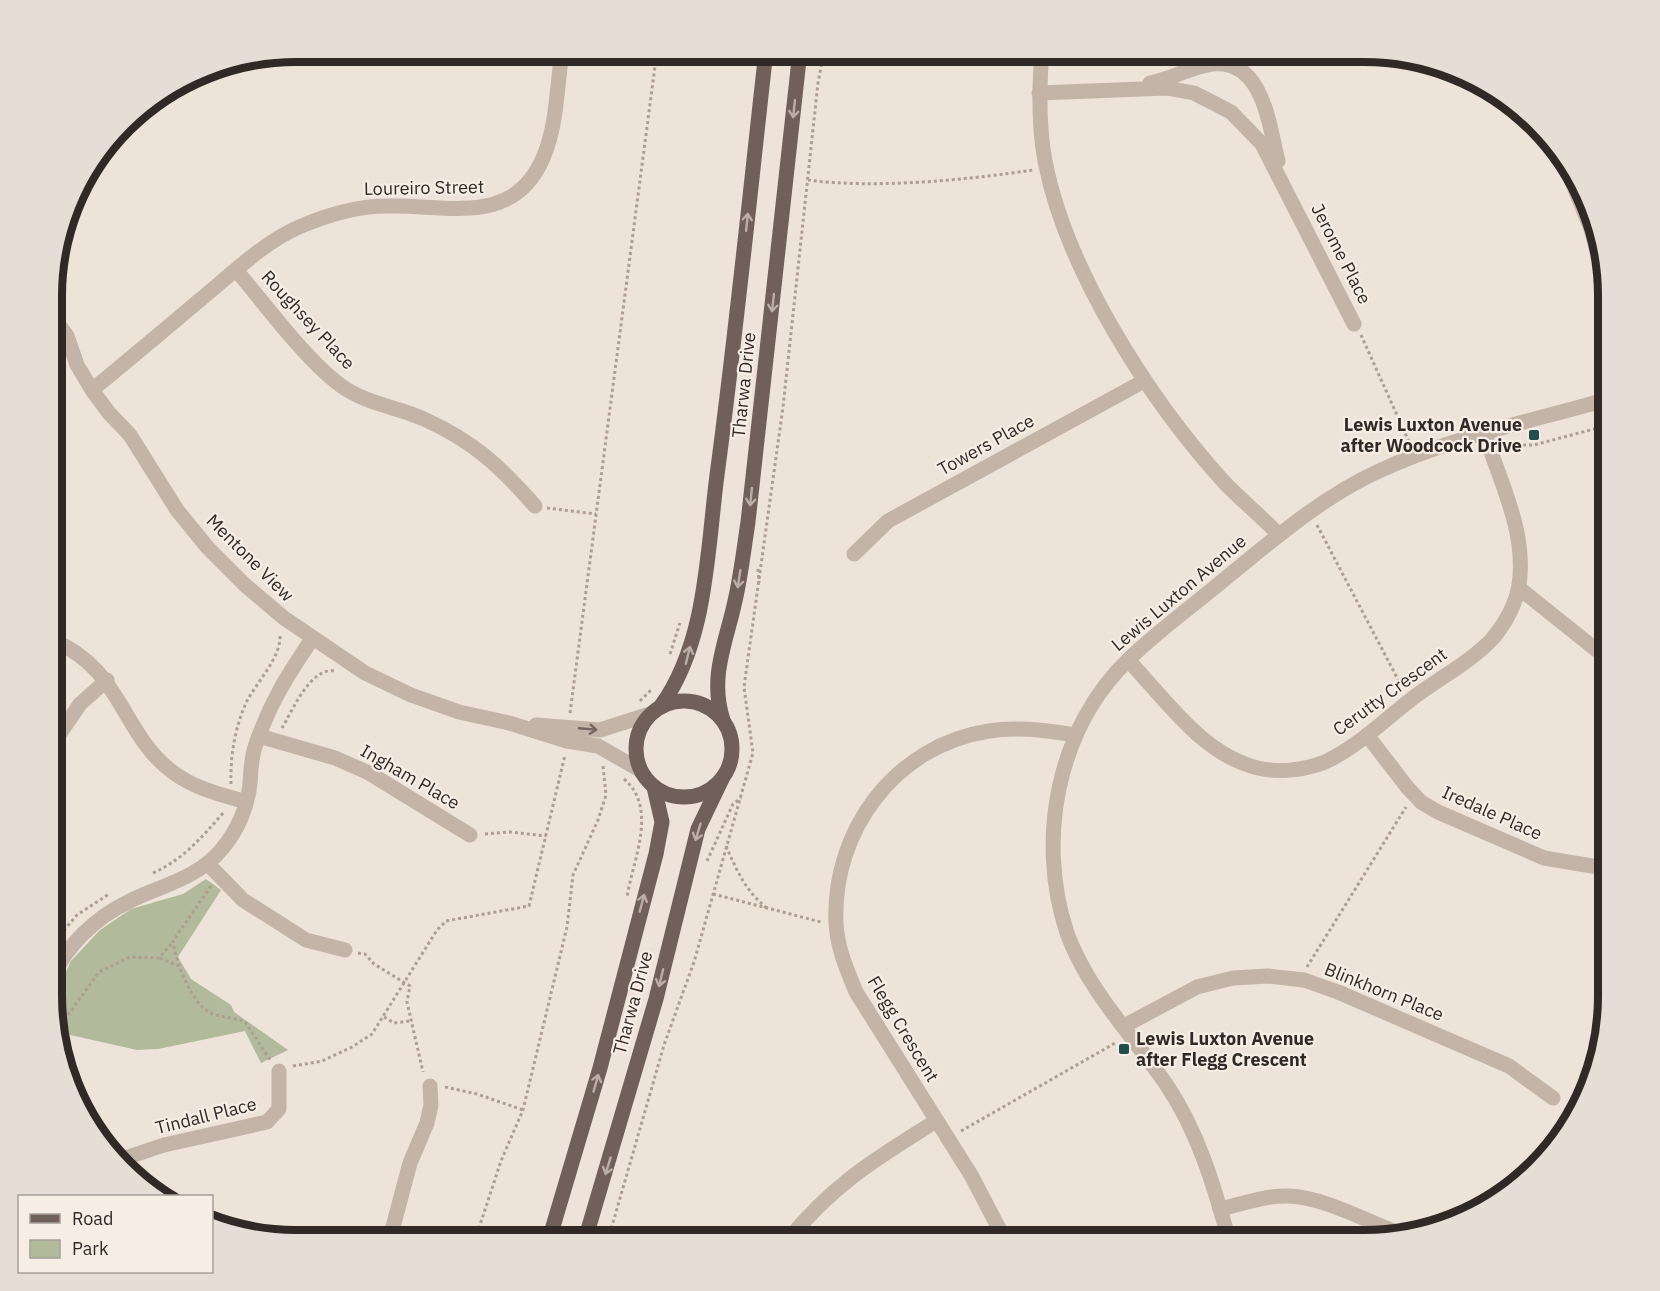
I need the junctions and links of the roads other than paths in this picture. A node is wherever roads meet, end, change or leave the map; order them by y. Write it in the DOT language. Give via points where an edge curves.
graph roads {
  1 [pos="560,62"];
  2 [pos="765,62"];
  3 [pos="799,62"];
  4 [pos="1041,62"];
  5 [pos="1106,90"];
  6 [pos="1039,93"];
  7 [pos="1293,202"];
  8 [pos="236,270"];
  9 [pos="1354,324"];
  10 [pos="62,329"];
  11 [pos="1144,381"];
  12 [pos="92,390"];
  13 [pos="1598,402"];
  14 [pos="1484,432"];
  15 [pos="535,506"];
  16 [pos="1279,534"];
  17 [pos="854,554"];
  18 [pos="1519,588"];
  19 [pos="312,639"];
  20 [pos="62,645"];
  21 [pos="1598,651"];
  22 [pos="1128,660"];
  23 [pos="107,680"];
  24 [pos="656,710"];
  25 [pos="723,720"];
  26 [pos="62,730"];
  27 [pos="567,734"];
  28 [pos="1076,735"];
  29 [pos="1367,735"];
  30 [pos="259,736"];
  31 [pos="640,770"];
  32 [pos="722,779"];
  33 [pos="654,787"];
  34 [pos="246,802"];
  35 [pos="470,835"];
  36 [pos="208,864"];
  37 [pos="1598,867"];
  38 [pos="345,950"];
  39 [pos="62,962"];
  40 [pos="1124,1026"];
  41 [pos="279,1071"];
  42 [pos="430,1086"];
  43 [pos="1553,1098"];
  44 [pos="936,1121"];
  45 [pos="136,1155"];
  46 [pos="127,1158"];
  47 [pos="131,1162"];
  48 [pos="1220,1209"];
  49 [pos="1387,1229"];
  50 [pos="391,1230"];
  51 [pos="552,1230"];
  52 [pos="588,1230"];
  53 [pos="796,1230"];
  54 [pos="1000,1230"];
  55 [pos="1226,1230"];
  1 -- 8 [label="street, Loureiro Street" via="550,136 536,170 513,196 494,206 473,209 388,206 333,214 281,236"];
  24 -- 2 [label="main road, Tharwa Drive, one-way" via="686,663 700,603"];
  3 -- 25 [label="main road, Tharwa Drive, one-way" via="748,522 735,599 715,680"];
  4 -- 6 [label="street"];
  5 -- 6 [label="street, Jerome Place"];
  5 -- 7 [label="street, Jerome Place" via="1176,89 1207,98 1232,112 1262,144"];
  5 -- 7 [label="street, Jerome Place" via="1154,83 1211,64 1227,64 1242,71 1262,99 1280,170"];
  6 -- 11 [label="street" via="1047,167 1072,245"];
  7 -- 9 [label="street, Jerome Place"];
  8 -- 12 [label="street, Loureiro Street"];
  8 -- 15 [label="street, Roughsey Place" via="339,384 364,399 423,418 457,436 499,465"];
  10 -- 12 [label="street, Mentone View"];
  11 -- 16 [label="street" via="1225,482"];
  11 -- 17 [label="street, Towers Place" via="888,521"];
  12 -- 19 [label="street, Mentone View" via="130,435 177,510 208,548 245,585"];
  13 -- 14 [label="street, Lewis Luxton Avenue"];
  14 -- 16 [label="street, Lewis Luxton Avenue" via="1378,471"];
  14 -- 18 [label="street, Cerutty Crescent" via="1519,538"];
  16 -- 22 [label="street, Lewis Luxton Avenue"];
  18 -- 21 [label="street"];
  18 -- 29 [label="street, Cerutty Crescent" via="1491,640"];
  19 -- 27 [label="street, Mentone View" via="365,673 411,695 459,712"];
  19 -- 30 [label="street" via="267,709"];
  20 -- 23 [label="street" via="75,651"];
  22 -- 28 [label="street, Lewis Luxton Avenue" via="1100,693"];
  22 -- 29 [label="street, Cerutty Crescent" via="1200,736 1222,754 1260,769 1287,771 1314,766"];
  23 -- 26 [label="street" via="80,704"];
  23 -- 34 [label="street" via="162,763 196,787"];
  24 -- 25 [label="main road" via="677,701 694,701"];
  27 -- 24 [label="street, Mentone View, one-way" via="600,730"];
  24 -- 31 [label="main road" via="641,726 636,740"];
  25 -- 32 [label="main road" via="733,749"];
  27 -- 31 [label="street, Mentone View"];
  28 -- 40 [label="street, Lewis Luxton Avenue" via="1059,784 1053,822 1058,899 1083,968"];
  28 -- 44 [label="street, Flegg Crescent" via="1035,729 990,731 940,746 904,768 868,806 850,837 837,889 836,924 842,961 864,1007"];
  29 -- 37 [label="street, Iredale Place" via="1415,796 1438,812 1544,858"];
  30 -- 34 [label="street"];
  30 -- 35 [label="street, Ingham Place" via="335,758 369,773"];
  31 -- 33 [label="main road"];
  32 -- 33 [label="main road" via="711,789 690,796 668,794"];
  32 -- 52 [label="main road, Tharwa Drive, one-way" via="698,829 656,999"];
  51 -- 33 [label="main road, Tharwa Drive, one-way" via="600,1068 656,854 662,822"];
  34 -- 36 [label="street" via="232,836"];
  36 -- 38 [label="street" via="243,900 306,940"];
  36 -- 39 [label="street" via="193,875 128,901 105,915 78,939"];
  40 -- 43 [label="street, Blinkhorn Place" via="1197,987 1233,978 1304,980 1509,1066"];
  40 -- 48 [label="street, Lewis Luxton Avenue" via="1179,1106 1200,1148"];
  41 -- 45 [label="street, Tindall Place" via="279,1109 267,1122"];
  42 -- 50 [label="street" via="428,1123 410,1163"];
  44 -- 53 [label="street" via="842,1183"];
  44 -- 54 [label="street, Flegg Crescent"];
  45 -- 46 [label="street, Tindall Place"];
  45 -- 47 [label="street"];
  48 -- 49 [label="street" via="1288,1195 1309,1198"];
  48 -- 55 [label="street, Lewis Luxton Avenue"];
}
